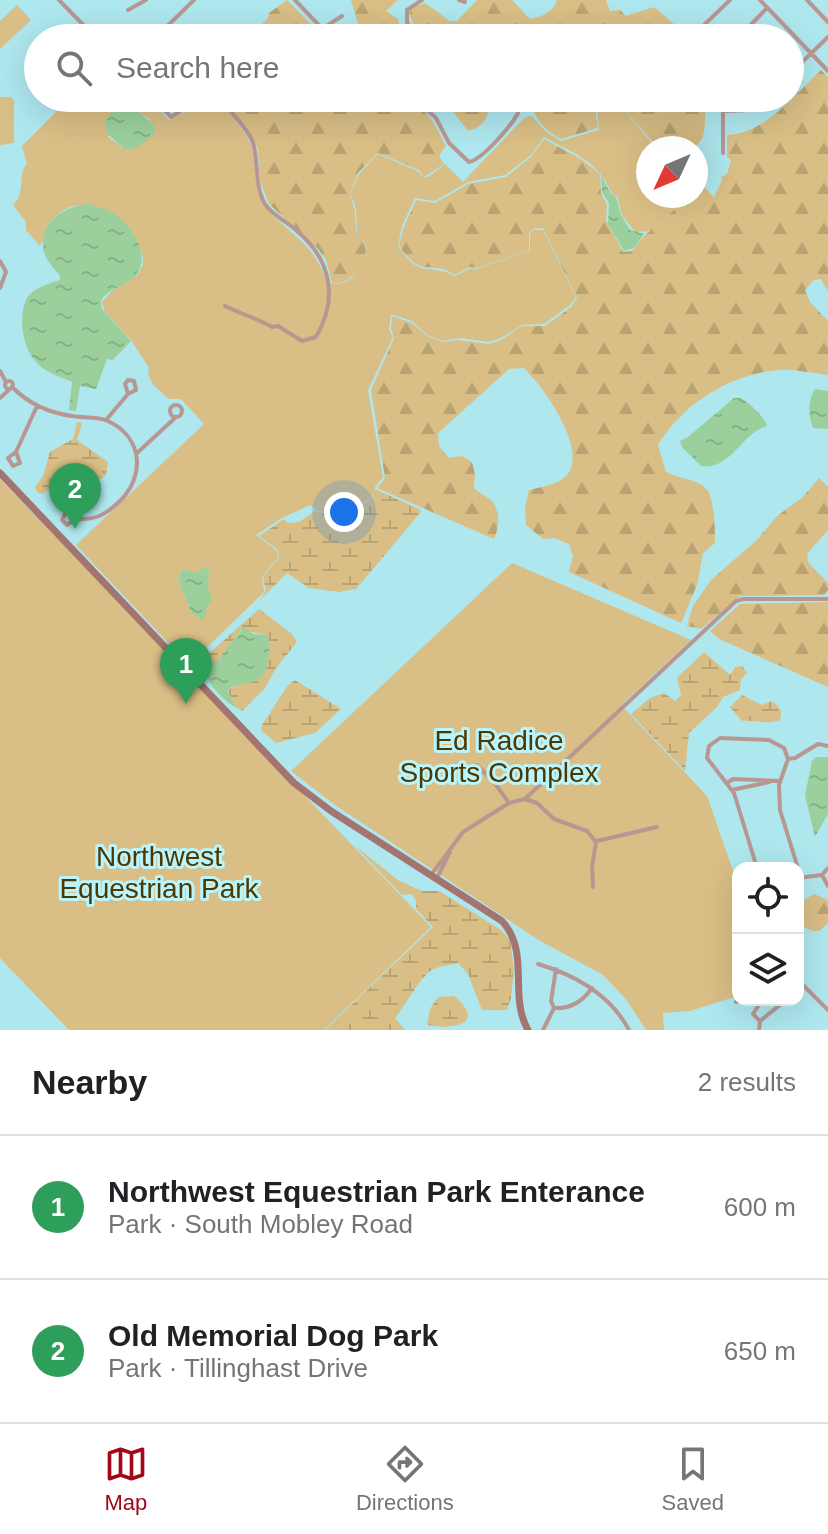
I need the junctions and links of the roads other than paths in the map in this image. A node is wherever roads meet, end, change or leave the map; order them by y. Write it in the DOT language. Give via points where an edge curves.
graph roads {
  1 [pos="59,0"];
  2 [pos="146,0"];
  3 [pos="194,0"];
  4 [pos="295,0"];
  5 [pos="422,0"];
  6 [pos="730,0"];
  7 [pos="760,0"];
  8 [pos="807,0"];
  9 [pos="767,7"];
  10 [pos="128,10"];
  11 [pos="342,16"];
  12 [pos="828,22"];
  13 [pos="82,24"];
  14 [pos="169,24"];
  15 [pos="317,24"];
  16 [pos="330,24"];
  17 [pos="408,24"];
  18 [pos="705,24"];
  19 [pos="751,24"];
  20 [pos="783,24"];
  21 [pos="828,37"];
  22 [pos="804,46"];
  23 [pos="811,53"];
  24 [pos="804,60"];
  25 [pos="828,71"];
  26 [pos="230,112"];
  27 [pos="429,112"];
  28 [pos="723,112"];
  29 [pos="518,113"];
  30 [pos="723,153"];
  31 [pos="0,261"];
  32 [pos="0,288"];
  33 [pos="225,306"];
  34 [pos="0,371"];
  35 [pos="5,382"];
  36 [pos="0,388"];
  37 [pos="11,388"];
  38 [pos="128,394"];
  39 [pos="0,398"];
  40 [pos="37,406"];
  41 [pos="176,417"];
  42 [pos="106,420"];
  43 [pos="16,452"];
  44 [pos="136,454"];
  45 [pos="0,473"];
  46 [pos="76,519"];
  47 [pos="828,599"];
  48 [pos="828,746"];
  49 [pos="788,759"];
  50 [pos="469,767"];
  51 [pos="508,779"];
  52 [pos="780,781"];
  53 [pos="494,782"];
  54 [pos="772,782"];
  55 [pos="727,783"];
  56 [pos="732,790"];
  57 [pos="502,794"];
  58 [pos="525,799"];
  59 [pos="509,803"];
  60 [pos="496,811"];
  61 [pos="657,827"];
  62 [pos="596,842"];
  63 [pos="755,862"];
  64 [pos="794,862"];
  65 [pos="828,868"];
  66 [pos="822,875"];
  67 [pos="434,876"];
  68 [pos="804,878"];
  69 [pos="828,886"];
  70 [pos="593,887"];
  71 [pos="538,964"];
  72 [pos="556,969"];
  73 [pos="804,986"];
  74 [pos="592,988"];
  75 [pos="758,1006"];
  76 [pos="779,1006"];
  77 [pos="554,1008"];
  78 [pos="828,1010"];
  79 [pos="760,1021"];
  80 [pos="528,1030"];
  81 [pos="543,1030"];
  82 [pos="629,1030"];
  83 [pos="759,1030"];
  1 -- 13 [label="street"];
  2 -- 10 [label="street"];
  3 -- 14 [label="street"];
  4 -- 15 [label="street"];
  5 -- 17 [label="street" via="407,10"];
  6 -- 18 [label="street"];
  7 -- 9 [label="street"];
  8 -- 12 [label="street"];
  9 -- 19 [label="street"];
  9 -- 20 [label="street"];
  11 -- 16 [label="street"];
  21 -- 23 [label="street"];
  22 -- 23 [label="street"];
  23 -- 24 [label="street"];
  23 -- 25 [label="street"];
  26 -- 33 [label="street" via="253,141 265,204 315,250 331,291 325,322 316,337 302,341"];
  27 -- 29 [label="street" via="469,162 488,150"];
  28 -- 30 [label="street"];
  31 -- 32 [label="street" via="6,272"];
  34 -- 35 [label="street"];
  35 -- 36 [label="street"];
  35 -- 37 [label="street" via="11,381"];
  37 -- 39 [label="street"];
  37 -- 40 [label="street"];
  38 -- 42 [label="street"];
  40 -- 42 [label="street"];
  40 -- 43 [label="street"];
  41 -- 44 [label="street"];
  42 -- 44 [label="street" via="122,430"];
  44 -- 46 [label="street" via="138,472 128,493 105,515"];
  45 -- 67 [label="street" via="294,783"];
  47 -- 58 [label="street" via="736,601"];
  48 -- 49 [label="street" via="818,744"];
  49 -- 52 [label="street"];
  49 -- 55 [label="street" via="774,741 716,739 707,758"];
  50 -- 53 [label="street" via="477,765"];
  51 -- 53 [label="street"];
  52 -- 54 [label="street"];
  52 -- 64 [label="street" via="782,817"];
  53 -- 57 [label="street"];
  54 -- 55 [label="street"];
  54 -- 56 [label="street"];
  55 -- 56 [label="street"];
  56 -- 63 [label="street"];
  57 -- 59 [label="street"];
  57 -- 60 [label="street"];
  58 -- 59 [label="street"];
  58 -- 62 [label="street" via="554,819 587,831"];
  59 -- 60 [label="street"];
  60 -- 67 [label="street" via="463,832"];
  61 -- 62 [label="street"];
  62 -- 70 [label="street"];
  65 -- 66 [label="street"];
  66 -- 68 [label="street"];
  66 -- 69 [label="street"];
  67 -- 80 [label="street" via="508,928 518,950 519,1005"];
  71 -- 72 [label="street"];
  72 -- 74 [label="street"];
  72 -- 77 [label="street"];
  73 -- 78 [label="street"];
  74 -- 77 [label="street" via="575,1004"];
  74 -- 82 [label="street"];
  75 -- 79 [label="street" via="753,1014"];
  76 -- 79 [label="street"];
  77 -- 81 [label="street"];
  79 -- 83 [label="street"];
}
